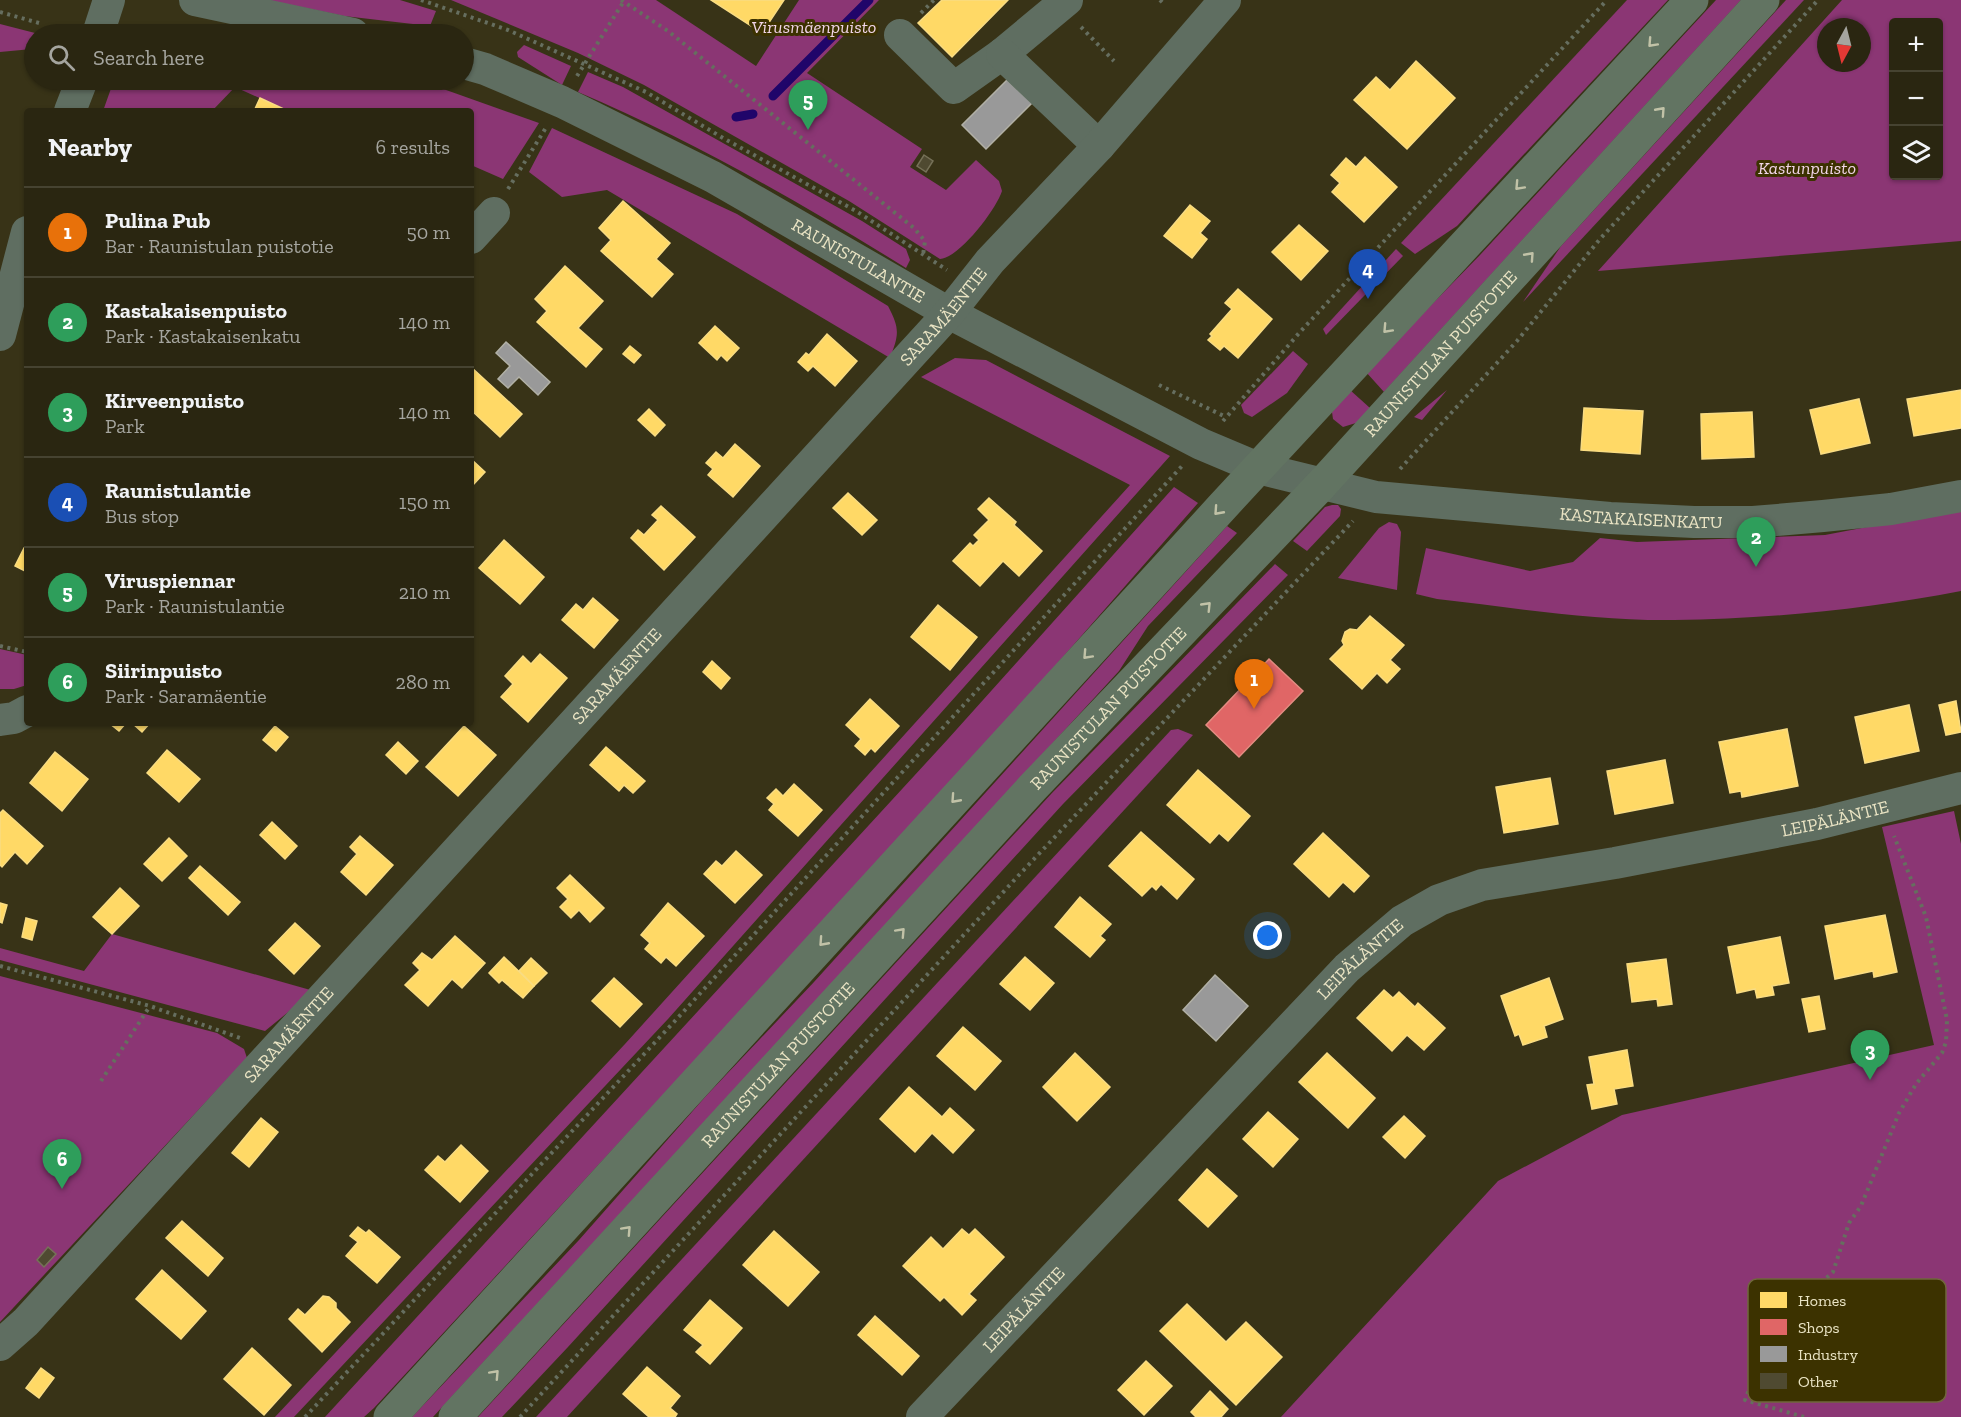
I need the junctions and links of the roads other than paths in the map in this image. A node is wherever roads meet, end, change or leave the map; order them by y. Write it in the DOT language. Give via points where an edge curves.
graph roads {
  1 [pos="109,0"];
  2 [pos="195,0"];
  3 [pos="1225,0"];
  4 [pos="1692,0"];
  5 [pos="1763,0"];
  6 [pos="1063,3"];
  7 [pos="101,24"];
  8 [pos="307,24"];
  9 [pos="900,35"];
  10 [pos="1002,54"];
  11 [pos="474,66"];
  12 [pos="78,90"];
  13 [pos="71,108"];
  14 [pos="1099,146"];
  15 [pos="494,213"];
  16 [pos="474,235"];
  17 [pos="24,243"];
  18 [pos="949,313"];
  19 [pos="0,334"];
  20 [pos="1258,468"];
  21 [pos="1321,485"];
  22 [pos="1961,496"];
  23 [pos="24,713"];
  24 [pos="0,720"];
  25 [pos="1961,788"];
  26 [pos="0,1345"];
  27 [pos="390,1417"];
  28 [pos="455,1417"];
  29 [pos="922,1417"];
  1 -- 7 [label="street"];
  2 -- 8 [label="street"];
  3 -- 14 [label="street, SARAMÄENTIE"];
  4 -- 20 [label="main road, one-way"];
  21 -- 5 [label="main road, RAUNISTULAN PUISTOTIE, one-way"];
  6 -- 10 [label="street"];
  9 -- 10 [label="street" via="954,87"];
  10 -- 14 [label="street"];
  11 -- 18 [label="street, RAUNISTULANTIE" via="562,102 713,177"];
  12 -- 13 [label="street"];
  14 -- 18 [label="street, SARAMÄENTIE"];
  15 -- 16 [label="street"];
  17 -- 19 [label="street"];
  18 -- 20 [label="street, RAUNISTULANTIE" via="1201,444"];
  18 -- 26 [label="street, SARAMÄENTIE" via="34,1313"];
  20 -- 21 [label="street, RAUNISTULANTIE"];
  20 -- 27 [label="main road, one-way"];
  21 -- 22 [label="street, KASTAKAISENKATU" via="1376,497 1694,522 1823,516"];
  28 -- 21 [label="main road, RAUNISTULAN PUISTOTIE, one-way" via="1033,787"];
  23 -- 24 [label="street"];
  25 -- 29 [label="street, LEIPÄLÄNTIE" via="1817,824 1482,885 1439,900 1402,921 1347,968"];
}
